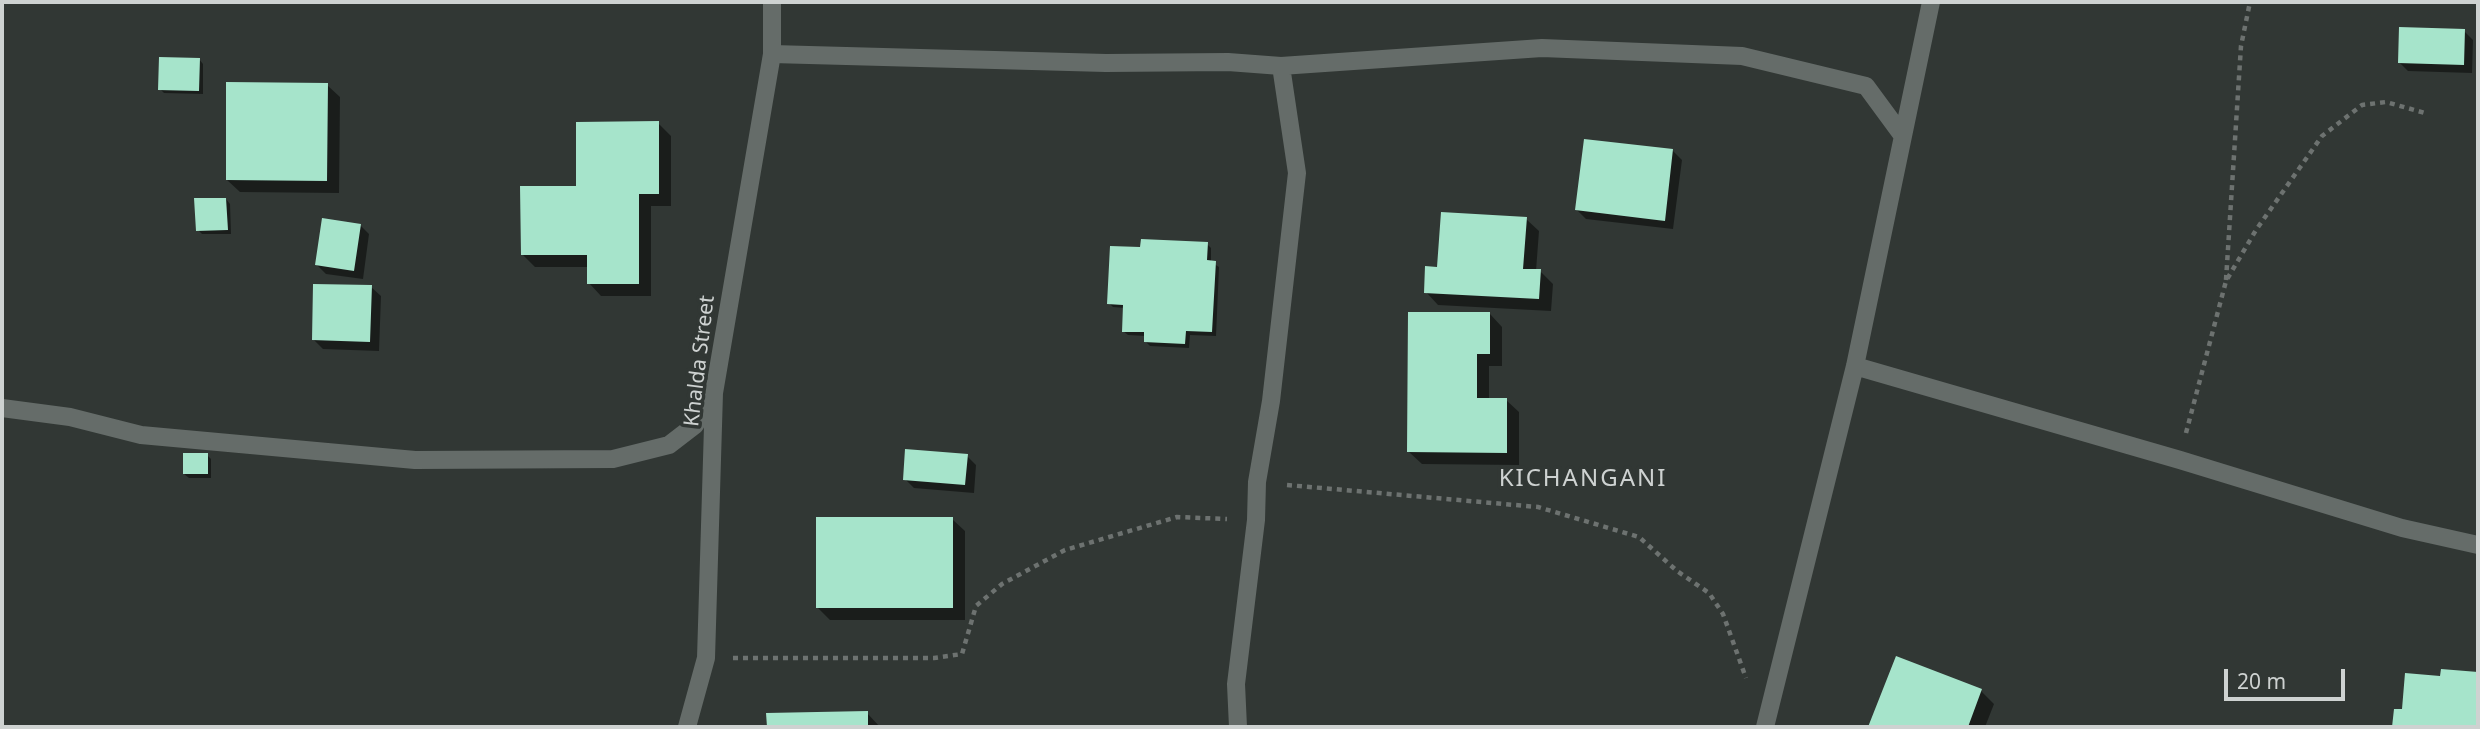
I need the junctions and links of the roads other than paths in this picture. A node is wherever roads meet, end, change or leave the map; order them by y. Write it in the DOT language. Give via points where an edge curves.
graph roads {
  1 [pos="772,2"];
  2 [pos="1931,2"];
  3 [pos="772,54"];
  4 [pos="1281,66"];
  5 [pos="1902,135"];
  6 [pos="1855,366"];
  7 [pos="714,393"];
  8 [pos="2,408"];
  9 [pos="2478,545"];
  10 [pos="1765,726"];
  11 [pos="687,727"];
  12 [pos="1238,727"];
  1 -- 3 [label="street, Khalda Street"];
  2 -- 5 [label="street"];
  3 -- 4 [label="street"];
  3 -- 7 [label="street, Khalda Street"];
  4 -- 5 [label="street" via="1542,48 1742,56 1866,86"];
  4 -- 12 [label="street" via="1297,173 1272,401 1257,482 1236,684"];
  5 -- 6 [label="street"];
  6 -- 9 [label="street" via="2402,528"];
  6 -- 10 [label="street"];
  7 -- 8 [label="street" via="695,425 669,445 613,459 415,460 141,435 70,417"];
  7 -- 11 [label="street, Khalda Street" via="706,658"];
}
